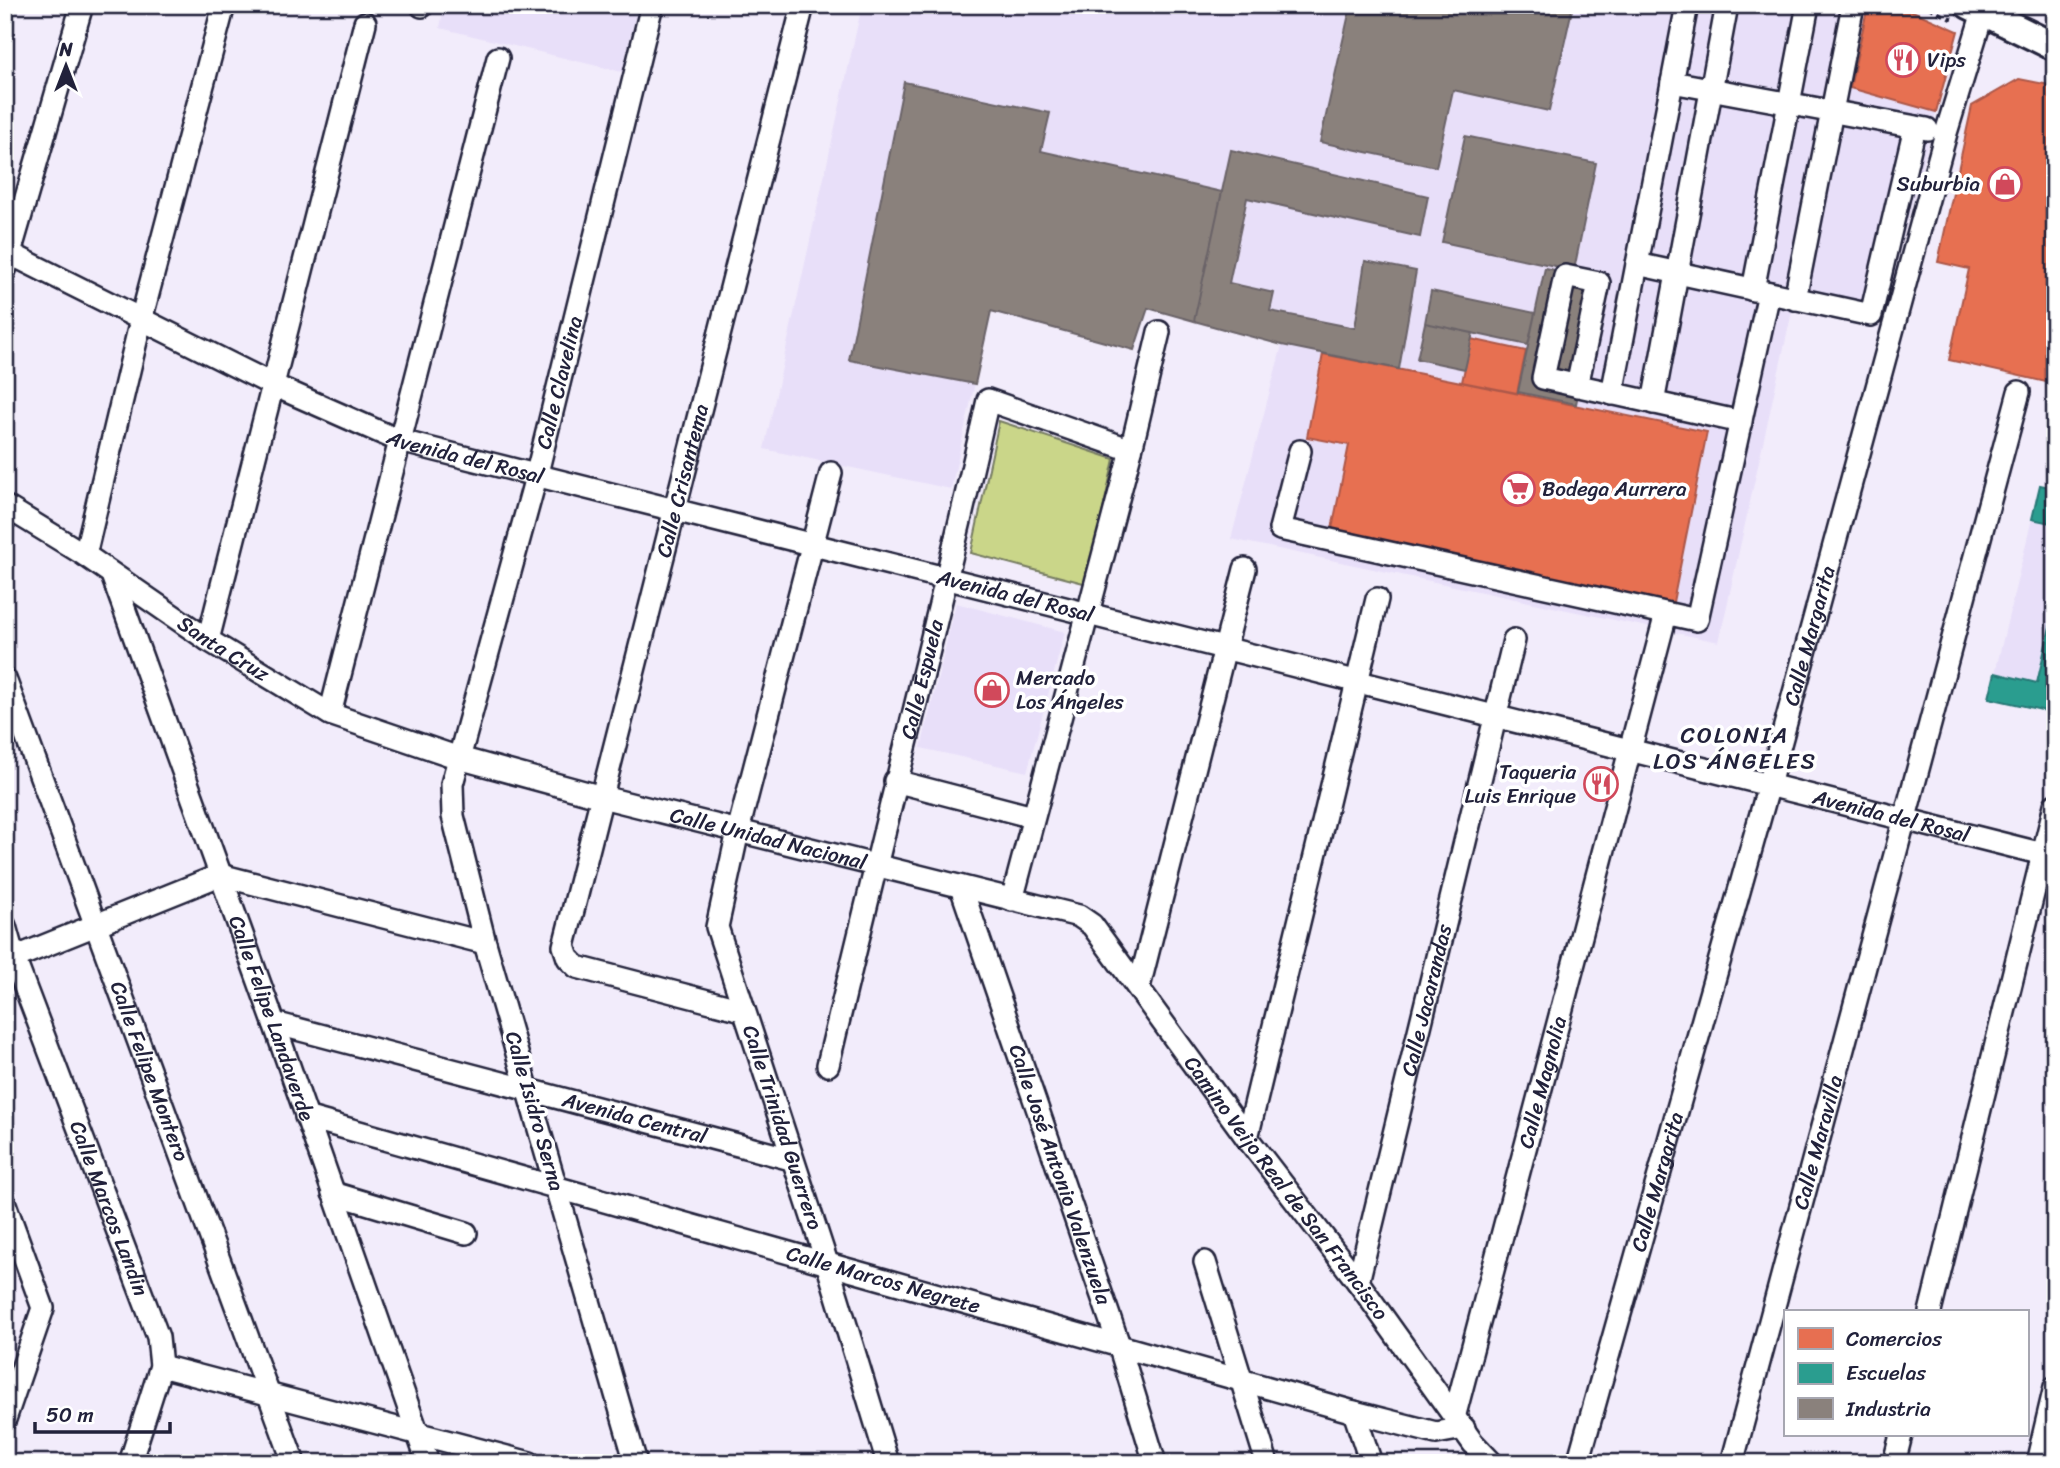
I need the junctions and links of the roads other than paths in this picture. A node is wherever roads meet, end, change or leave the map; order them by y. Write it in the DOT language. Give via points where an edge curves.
graph roads {
  1 [pos="82,5"];
  2 [pos="225,5"];
  3 [pos="652,5"];
  4 [pos="803,5"];
  5 [pos="1687,5"];
  6 [pos="1727,5"];
  7 [pos="1808,5"];
  8 [pos="1853,5"];
  9 [pos="1968,12"];
  10 [pos="365,23"];
  11 [pos="2055,47"];
  12 [pos="498,58"];
  13 [pos="1672,82"];
  14 [pos="1712,89"];
  15 [pos="1789,103"];
  16 [pos="1832,111"];
  17 [pos="1915,127"];
  18 [pos="1946,132"];
  19 [pos="1889,238"];
  20 [pos="1916,243"];
  21 [pos="7,258"];
  22 [pos="1637,264"];
  23 [pos="1678,273"];
  24 [pos="1761,291"];
  25 [pos="1795,299"];
  26 [pos="141,320"];
  27 [pos="1159,332"];
  28 [pos="271,384"];
  29 [pos="1577,386"];
  30 [pos="2019,392"];
  31 [pos="1612,394"];
  32 [pos="1653,403"];
  33 [pos="1741,422"];
  34 [pos="400,441"];
  35 [pos="1131,450"];
  36 [pos="1300,451"];
  37 [pos="831,473"];
  38 [pos="536,477"];
  39 [pos="5,506"];
  40 [pos="674,511"];
  41 [pos="813,546"];
  42 [pos="85,555"];
  43 [pos="1245,569"];
  44 [pos="112,575"];
  45 [pos="948,579"];
  46 [pos="1377,599"];
  47 [pos="1085,613"];
  48 [pos="1666,614"];
  49 [pos="208,640"];
  50 [pos="1514,640"];
  51 [pos="1224,647"];
  52 [pos="5,679"];
  53 [pos="1359,682"];
  54 [pos="330,714"];
  55 [pos="1495,716"];
  56 [pos="1631,750"];
  57 [pos="459,758"];
  58 [pos="895,780"];
  59 [pos="1769,785"];
  60 [pos="602,797"];
  61 [pos="2055,806"];
  62 [pos="1033,817"];
  63 [pos="1904,820"];
  64 [pos="738,831"];
  65 [pos="2048,856"];
  66 [pos="875,866"];
  67 [pos="220,875"];
  68 [pos="961,887"];
  69 [pos="1012,900"];
  70 [pos="1079,916"];
  71 [pos="5,926"];
  72 [pos="95,926"];
  73 [pos="485,943"];
  74 [pos="14,958"];
  75 [pos="1139,987"];
  76 [pos="742,1010"];
  77 [pos="274,1023"];
  78 [pos="828,1065"];
  79 [pos="530,1091"];
  80 [pos="306,1117"];
  81 [pos="1247,1138"];
  82 [pos="791,1159"];
  83 [pos="557,1187"];
  84 [pos="334,1193"];
  85 [pos="5,1204"];
  86 [pos="466,1233"];
  87 [pos="1205,1262"];
  88 [pos="827,1264"];
  89 [pos="1358,1282"];
  90 [pos="1931,1310"];
  91 [pos="1119,1345"];
  92 [pos="161,1366"];
  93 [pos="13,1372"];
  94 [pos="1241,1381"];
  95 [pos="2055,1387"];
  96 [pos="267,1392"];
  97 [pos="1354,1412"];
  98 [pos="5,1419"];
  99 [pos="418,1434"];
  100 [pos="1901,1436"];
  101 [pos="1465,1437"];
  102 [pos="130,1463"];
  103 [pos="294,1463"];
  104 [pos="428,1463"];
  105 [pos="530,1463"];
  106 [pos="636,1463"];
  107 [pos="888,1463"];
  108 [pos="1155,1463"];
  109 [pos="1268,1463"];
  110 [pos="1371,1463"];
  111 [pos="1492,1463"];
  112 [pos="1578,1463"];
  113 [pos="1732,1463"];
  114 [pos="1894,1463"];
  115 [pos="2037,1463"];
  1 -- 21 [label="street"];
  2 -- 26 [label="street"];
  3 -- 38 [label="street, Calle Clavelina"];
  4 -- 40 [label="street, Calle Crisantema"];
  5 -- 13 [label="street"];
  6 -- 14 [label="street"];
  7 -- 15 [label="street"];
  8 -- 16 [label="street"];
  9 -- 11 [label="main road"];
  9 -- 18 [label="street, Calle Margarita"];
  10 -- 28 [label="street"];
  12 -- 34 [label="street"];
  13 -- 14 [label="street"];
  13 -- 22 [label="street"];
  14 -- 15 [label="street"];
  14 -- 23 [label="street"];
  15 -- 16 [label="street"];
  15 -- 24 [label="street"];
  16 -- 17 [label="street"];
  16 -- 25 [label="street"];
  17 -- 18 [label="street"];
  17 -- 19 [label="street"];
  18 -- 20 [label="street, Calle Margarita"];
  19 -- 20 [label="street"];
  19 -- 25 [label="street" via="1871,315"];
  20 -- 59 [label="street, Calle Margarita"];
  21 -- 26 [label="street, Avenida del Rosal"];
  22 -- 23 [label="street"];
  22 -- 31 [label="street"];
  23 -- 24 [label="street"];
  23 -- 32 [label="street"];
  24 -- 25 [label="street"];
  24 -- 33 [label="street"];
  26 -- 28 [label="street, Avenida del Rosal"];
  26 -- 42 [label="street"];
  27 -- 35 [label="street"];
  28 -- 34 [label="street, Avenida del Rosal"];
  28 -- 49 [label="street"];
  29 -- 29 [label="street" via="1543,378 1565,276 1599,283"];
  29 -- 31 [label="street"];
  30 -- 63 [label="street, Calle Maravilla"];
  31 -- 32 [label="street"];
  32 -- 33 [label="street"];
  33 -- 48 [label="street" via="1697,620"];
  34 -- 38 [label="street, Avenida del Rosal"];
  34 -- 54 [label="street"];
  35 -- 45 [label="street, Calle Espuela" via="988,400"];
  35 -- 47 [label="street"];
  36 -- 48 [label="street" via="1280,529"];
  37 -- 41 [label="street, Calle Trinidad Guerrero"];
  38 -- 40 [label="street, Avenida del Rosal"];
  38 -- 57 [label="street, Calle Clavelina"];
  39 -- 42 [label="street, Santa Cruz"];
  40 -- 41 [label="street, Avenida del Rosal"];
  40 -- 60 [label="street, Calle Crisantema"];
  41 -- 45 [label="street, Avenida del Rosal"];
  41 -- 64 [label="street, Calle Trinidad Guerrero"];
  42 -- 44 [label="street, Santa Cruz"];
  43 -- 51 [label="street"];
  44 -- 49 [label="street, Santa Cruz"];
  44 -- 67 [label="street, Calle Felipe Landaverde"];
  45 -- 47 [label="street, Avenida del Rosal"];
  45 -- 58 [label="street, Calle Espuela"];
  46 -- 53 [label="street"];
  47 -- 51 [label="street, Avenida del Rosal"];
  47 -- 62 [label="street"];
  48 -- 56 [label="street, Calle Magnolia"];
  49 -- 54 [label="street, Santa Cruz"];
  50 -- 55 [label="street, Calle Jacarandas"];
  51 -- 53 [label="street, Avenida del Rosal"];
  51 -- 75 [label="street"];
  52 -- 72 [label="street, Calle Felipe Montero"];
  53 -- 55 [label="street, Avenida del Rosal"];
  53 -- 81 [label="street"];
  54 -- 57 [label="street, Santa Cruz"];
  55 -- 56 [label="street, Avenida del Rosal"];
  55 -- 89 [label="street, Calle Jacarandas"];
  56 -- 59 [label="street, Avenida del Rosal"];
  56 -- 101 [label="street, Calle Magnolia"];
  57 -- 60 [label="street, Calle Unidad Nacional"];
  57 -- 73 [label="street, Calle Isidro Serna" via="452,784 453,816"];
  58 -- 62 [label="street"];
  58 -- 66 [label="street, Calle Espuela"];
  59 -- 63 [label="street, Avenida del Rosal"];
  59 -- 112 [label="street, Calle Margarita"];
  60 -- 64 [label="street, Calle Unidad Nacional"];
  60 -- 76 [label="street, Calle Crisantema" via="564,946 568,958 577,967"];
  61 -- 65 [label="street"];
  62 -- 69 [label="street"];
  63 -- 65 [label="street, Avenida del Rosal"];
  63 -- 113 [label="street, Calle Maravilla"];
  64 -- 66 [label="street, Calle Unidad Nacional"];
  64 -- 76 [label="street, Calle Trinidad Guerrero" via="717,927"];
  65 -- 90 [label="street"];
  66 -- 68 [label="street, Calle Unidad Nacional"];
  66 -- 78 [label="street, Calle Espuela"];
  67 -- 72 [label="street"];
  67 -- 73 [label="street"];
  67 -- 77 [label="street, Calle Felipe Landaverde"];
  68 -- 69 [label="street, Calle Unidad Nacional"];
  68 -- 91 [label="street, Calle José Antonio Valenzuela"];
  69 -- 70 [label="street, Calle Unidad Nacional"];
  70 -- 75 [label="street, Camino Veijo Real de San Francisco" via="1092,925"];
  71 -- 74 [label="street, Calle Marcos Landin"];
  72 -- 74 [label="street"];
  72 -- 96 [label="street, Calle Felipe Montero"];
  73 -- 79 [label="street, Calle Isidro Serna"];
  74 -- 92 [label="street, Calle Marcos Landin" via="158,1337"];
  75 -- 81 [label="street, Camino Veijo Real de San Francisco"];
  76 -- 82 [label="street, Calle Trinidad Guerrero"];
  77 -- 79 [label="street, Avenida Central"];
  77 -- 80 [label="street, Calle Felipe Landaverde"];
  79 -- 82 [label="street, Avenida Central"];
  79 -- 83 [label="street, Calle Isidro Serna"];
  80 -- 83 [label="street, Calle Marcos Negrete"];
  80 -- 84 [label="street, Calle Felipe Landaverde"];
  81 -- 89 [label="street, Camino Veijo Real de San Francisco"];
  82 -- 88 [label="street, Calle Trinidad Guerrero"];
  83 -- 88 [label="street, Calle Marcos Negrete"];
  83 -- 106 [label="street, Calle Isidro Serna"];
  84 -- 86 [label="street"];
  84 -- 99 [label="street, Calle Felipe Landaverde"];
  85 -- 93 [label="street" via="43,1308"];
  87 -- 94 [label="street"];
  88 -- 91 [label="street, Calle Marcos Negrete"];
  88 -- 107 [label="street, Calle Trinidad Guerrero"];
  89 -- 101 [label="street, Camino Veijo Real de San Francisco"];
  91 -- 94 [label="street, Calle Marcos Negrete"];
  91 -- 108 [label="street, Calle José Antonio Valenzuela"];
  92 -- 96 [label="street"];
  92 -- 102 [label="street, Calle Marcos Landin"];
  93 -- 98 [label="street"];
  94 -- 97 [label="street, Calle Marcos Negrete"];
  94 -- 109 [label="street"];
  95 -- 115 [label="street"];
  96 -- 99 [label="street"];
  96 -- 103 [label="street, Calle Felipe Montero"];
  97 -- 101 [label="street, Calle Marcos Negrete"];
  97 -- 110 [label="street"];
  99 -- 104 [label="street, Calle Felipe Landaverde"];
  99 -- 105 [label="street"];
  100 -- 114 [label="street"];
  101 -- 111 [label="street, Camino Veijo Real de San Francisco"];
}
